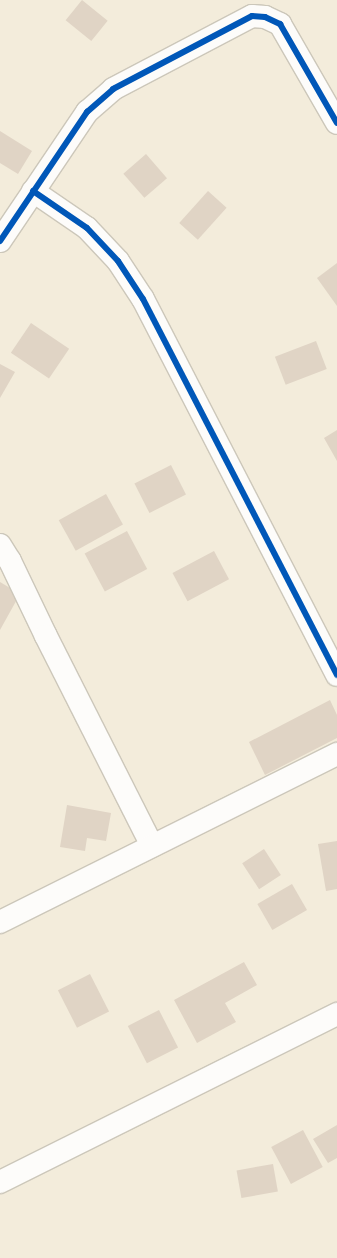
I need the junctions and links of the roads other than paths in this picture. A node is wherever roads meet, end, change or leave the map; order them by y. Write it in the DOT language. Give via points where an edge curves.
graph roads {
  1 [pos="337,123"];
  2 [pos="33,191"];
  3 [pos="0,241"];
  4 [pos="0,545"];
  5 [pos="337,675"];
  6 [pos="337,754"];
  7 [pos="152,846"];
  8 [pos="0,922"];
  9 [pos="337,1014"];
  10 [pos="0,1182"];
  1 -- 2 [label="street" via="280,24 265,17 252,16 113,89 87,112"];
  2 -- 3 [label="street"];
  2 -- 5 [label="street" via="87,228 118,261 143,299"];
  4 -- 7 [label="street"];
  6 -- 7 [label="street"];
  7 -- 8 [label="street"];
  9 -- 10 [label="street"];
}
